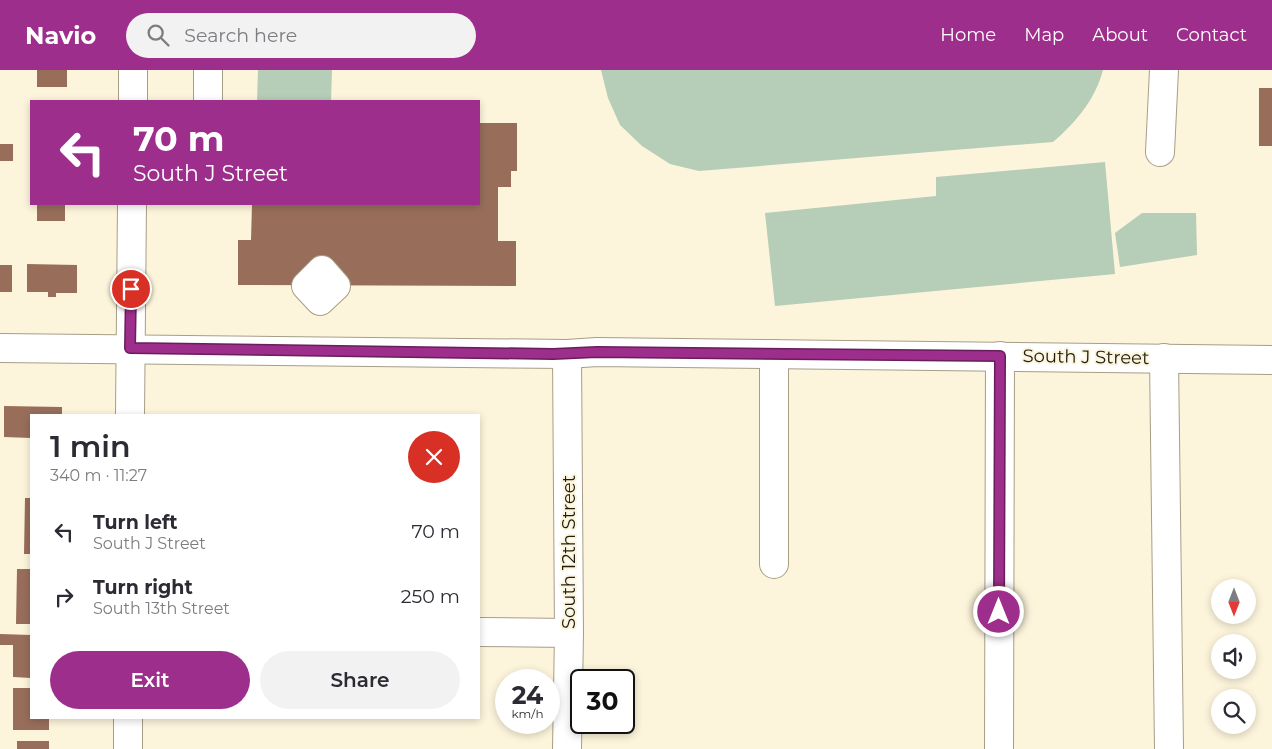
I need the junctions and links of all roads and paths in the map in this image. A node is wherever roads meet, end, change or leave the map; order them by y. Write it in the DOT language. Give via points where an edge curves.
graph roads {
  1 [pos="134,70"];
  2 [pos="208,70"];
  3 [pos="1164,70"];
  4 [pos="133,100"];
  5 [pos="208,100"];
  6 [pos="1160,152"];
  7 [pos="132,205"];
  8 [pos="0,348"];
  9 [pos="130,348"];
  10 [pos="568,354"];
  11 [pos="774,354"];
  12 [pos="1000,356"];
  13 [pos="1164,358"];
  14 [pos="1272,360"];
  15 [pos="130,414"];
  16 [pos="774,564"];
  17 [pos="480,632"];
  18 [pos="569,632"];
  19 [pos="128,719"];
  20 [pos="128,749"];
  21 [pos="567,749"];
  22 [pos="999,749"];
  23 [pos="1168,749"];
  1 -- 4 [label="street"];
  2 -- 5 [label="street"];
  3 -- 6 [label="street"];
  7 -- 9 [label="street"];
  8 -- 9 [label="street, South J Street"];
  9 -- 10 [label="street, South J Street"];
  9 -- 15 [label="street"];
  10 -- 11 [label="street, South J Street"];
  10 -- 18 [label="street, South 12th Street"];
  11 -- 12 [label="street, South J Street"];
  11 -- 16 [label="street"];
  12 -- 13 [label="street, South J Street"];
  12 -- 22 [label="street"];
  13 -- 14 [label="street, South J Street"];
  13 -- 23 [label="street"];
  17 -- 18 [label="street"];
  18 -- 21 [label="street, South 12th Street"];
  19 -- 20 [label="street"];
}
